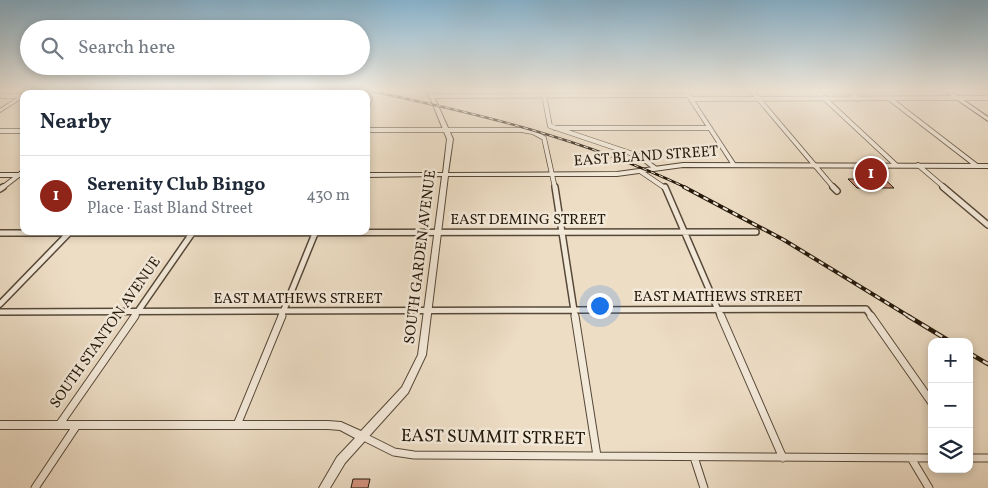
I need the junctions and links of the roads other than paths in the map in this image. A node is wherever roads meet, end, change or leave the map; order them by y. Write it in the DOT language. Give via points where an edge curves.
graph roads {
  1 [pos="439,113"];
  2 [pos="546,113"];
  3 [pos="700,113"];
  4 [pos="770,113"];
  5 [pos="840,113"];
  6 [pos="908,113"];
  7 [pos="555,128"];
  8 [pos="710,128"];
  9 [pos="370,130"];
  10 [pos="448,130"];
  11 [pos="0,131"];
  12 [pos="20,131"];
  13 [pos="734,165"];
  14 [pos="815,165"];
  15 [pos="896,165"];
  16 [pos="918,165"];
  17 [pos="977,166"];
  18 [pos="988,166"];
  19 [pos="655,168"];
  20 [pos="640,171"];
  21 [pos="0,175"];
  22 [pos="20,175"];
  23 [pos="370,175"];
  24 [pos="446,175"];
  25 [pos="553,175"];
  26 [pos="20,176"];
  27 [pos="0,189"];
  28 [pos="837,191"];
  29 [pos="988,225"];
  30 [pos="370,232"];
  31 [pos="562,232"];
  32 [pos="684,232"];
  33 [pos="756,232"];
  34 [pos="20,233"];
  35 [pos="438,233"];
  36 [pos="0,234"];
  37 [pos="67,235"];
  38 [pos="191,235"];
  39 [pos="315,235"];
  40 [pos="0,304"];
  41 [pos="719,310"];
  42 [pos="429,311"];
  43 [pos="574,311"];
  44 [pos="0,312"];
  45 [pos="137,312"];
  46 [pos="283,312"];
  47 [pos="928,397"];
  48 [pos="0,425"];
  49 [pos="59,425"];
  50 [pos="77,425"];
  51 [pos="237,425"];
  52 [pos="362,436"];
  53 [pos="597,456"];
  54 [pos="694,457"];
  55 [pos="973,457"];
  56 [pos="783,458"];
  57 [pos="911,458"];
  58 [pos="928,458"];
  59 [pos="988,458"];
  60 [pos="35,488"];
  61 [pos="324,488"];
  62 [pos="704,488"];
  63 [pos="929,488"];
  1 -- 10 [label="street, SOUTH GARDEN AVENUE"];
  2 -- 7 [label="street" via="548,124"];
  3 -- 8 [label="street"];
  4 -- 14 [label="street"];
  5 -- 15 [label="street"];
  6 -- 17 [label="street"];
  7 -- 8 [label="street"];
  7 -- 19 [label="street" via="639,156"];
  8 -- 13 [label="street"];
  9 -- 10 [label="street"];
  10 -- 24 [label="street, SOUTH GARDEN AVENUE" via="450,142"];
  10 -- 25 [label="street" via="521,130 537,134 546,141"];
  11 -- 12 [label="street"];
  13 -- 14 [label="street, EAST BLAND STREET"];
  13 -- 19 [label="street, EAST BLAND STREET"];
  14 -- 15 [label="street, EAST BLAND STREET"];
  14 -- 28 [label="street"];
  15 -- 16 [label="street, EAST BLAND STREET"];
  16 -- 17 [label="street, EAST BLAND STREET"];
  16 -- 29 [label="street"];
  17 -- 18 [label="street, EAST BLAND STREET"];
  19 -- 20 [label="street, EAST BLAND STREET"];
  20 -- 25 [label="street, EAST BLAND STREET"];
  20 -- 32 [label="street" via="663,183"];
  21 -- 22 [label="street"];
  23 -- 24 [label="street, EAST BLAND STREET"];
  24 -- 25 [label="street, EAST BLAND STREET"];
  24 -- 35 [label="street, SOUTH GARDEN AVENUE"];
  25 -- 31 [label="street"];
  26 -- 27 [label="street"];
  30 -- 35 [label="street, EAST DEMING STREET"];
  31 -- 32 [label="street, EAST DEMING STREET"];
  31 -- 35 [label="street, EAST DEMING STREET"];
  31 -- 43 [label="street"];
  32 -- 33 [label="street, EAST DEMING STREET"];
  32 -- 41 [label="street"];
  34 -- 36 [label="street, EAST DEMING STREET"];
  35 -- 42 [label="street, SOUTH GARDEN AVENUE"];
  37 -- 40 [label="street"];
  38 -- 45 [label="street, SOUTH STANTON AVENUE"];
  39 -- 46 [label="street"];
  41 -- 43 [label="street, EAST MATHEWS STREET"];
  41 -- 47 [label="street, EAST MATHEWS STREET" via="866,309"];
  41 -- 56 [label="street"];
  42 -- 43 [label="street, EAST MATHEWS STREET"];
  42 -- 46 [label="street, EAST MATHEWS STREET"];
  42 -- 52 [label="street, SOUTH GARDEN AVENUE" via="424,347 414,374 396,401"];
  43 -- 53 [label="street"];
  44 -- 45 [label="street, EAST MATHEWS STREET"];
  45 -- 46 [label="street, EAST MATHEWS STREET"];
  45 -- 49 [label="street, SOUTH STANTON AVENUE"];
  46 -- 51 [label="street"];
  48 -- 49 [label="street, EAST SUMMIT STREET"];
  49 -- 50 [label="street, EAST SUMMIT STREET"];
  50 -- 51 [label="street, EAST SUMMIT STREET"];
  50 -- 60 [label="street, SOUTH STANTON AVENUE"];
  51 -- 52 [label="street, EAST SUMMIT STREET" via="336,426"];
  52 -- 53 [label="street, EAST SUMMIT STREET" via="394,452 414,455"];
  52 -- 61 [label="street, SOUTH GARDEN AVENUE" via="341,460"];
  53 -- 54 [label="street, EAST SUMMIT STREET"];
  54 -- 56 [label="street, EAST SUMMIT STREET"];
  54 -- 62 [label="street"];
  55 -- 59 [label="street"];
  56 -- 57 [label="street, EAST SUMMIT STREET"];
  57 -- 58 [label="street, EAST SUMMIT STREET"];
  57 -- 63 [label="street"];
}
